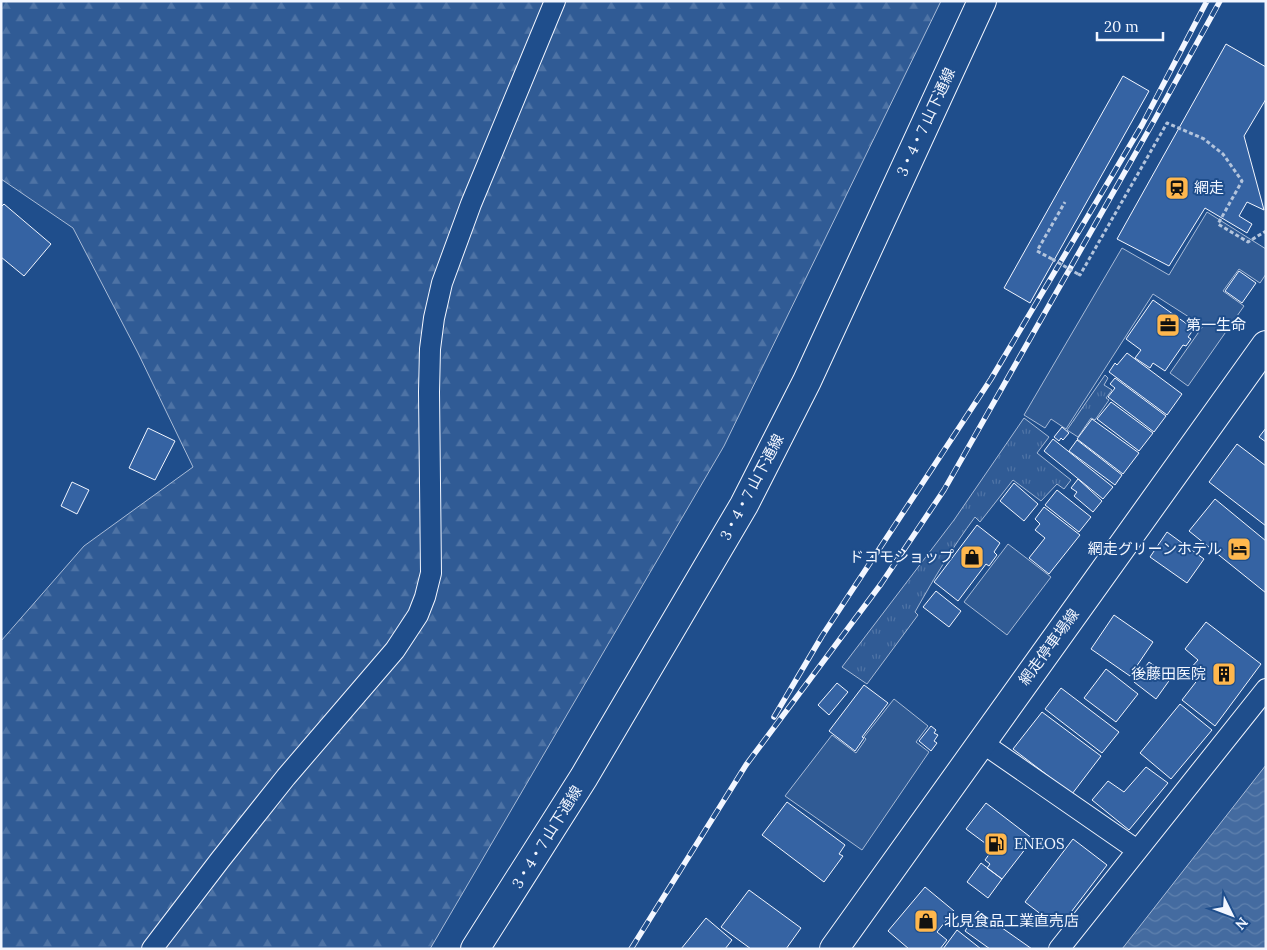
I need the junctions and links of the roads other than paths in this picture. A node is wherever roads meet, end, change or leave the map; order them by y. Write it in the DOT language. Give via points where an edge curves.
graph roads {
  1 [pos="555,1"];
  2 [pos="982,1"];
  3 [pos="1266,345"];
  4 [pos="1266,688"];
  5 [pos="981,742"];
  6 [pos="1137,850"];
  7 [pos="152,949"];
  8 [pos="475,949"];
  9 [pos="834,949"];
  10 [pos="1059,949"];
  1 -- 7 [label="street" via="471,204 442,282 436,309 430,349 431,573 426,597 395,650 286,777"];
  2 -- 8 [label="street, 3・4・7 山下通線" via="807,380 744,505 584,778"];
  3 -- 5 [label="street, 網走停車場線"];
  4 -- 6 [label="street"];
  5 -- 6 [label="street"];
  5 -- 9 [label="street, 網走停車場線"];
  6 -- 10 [label="street"];
}
